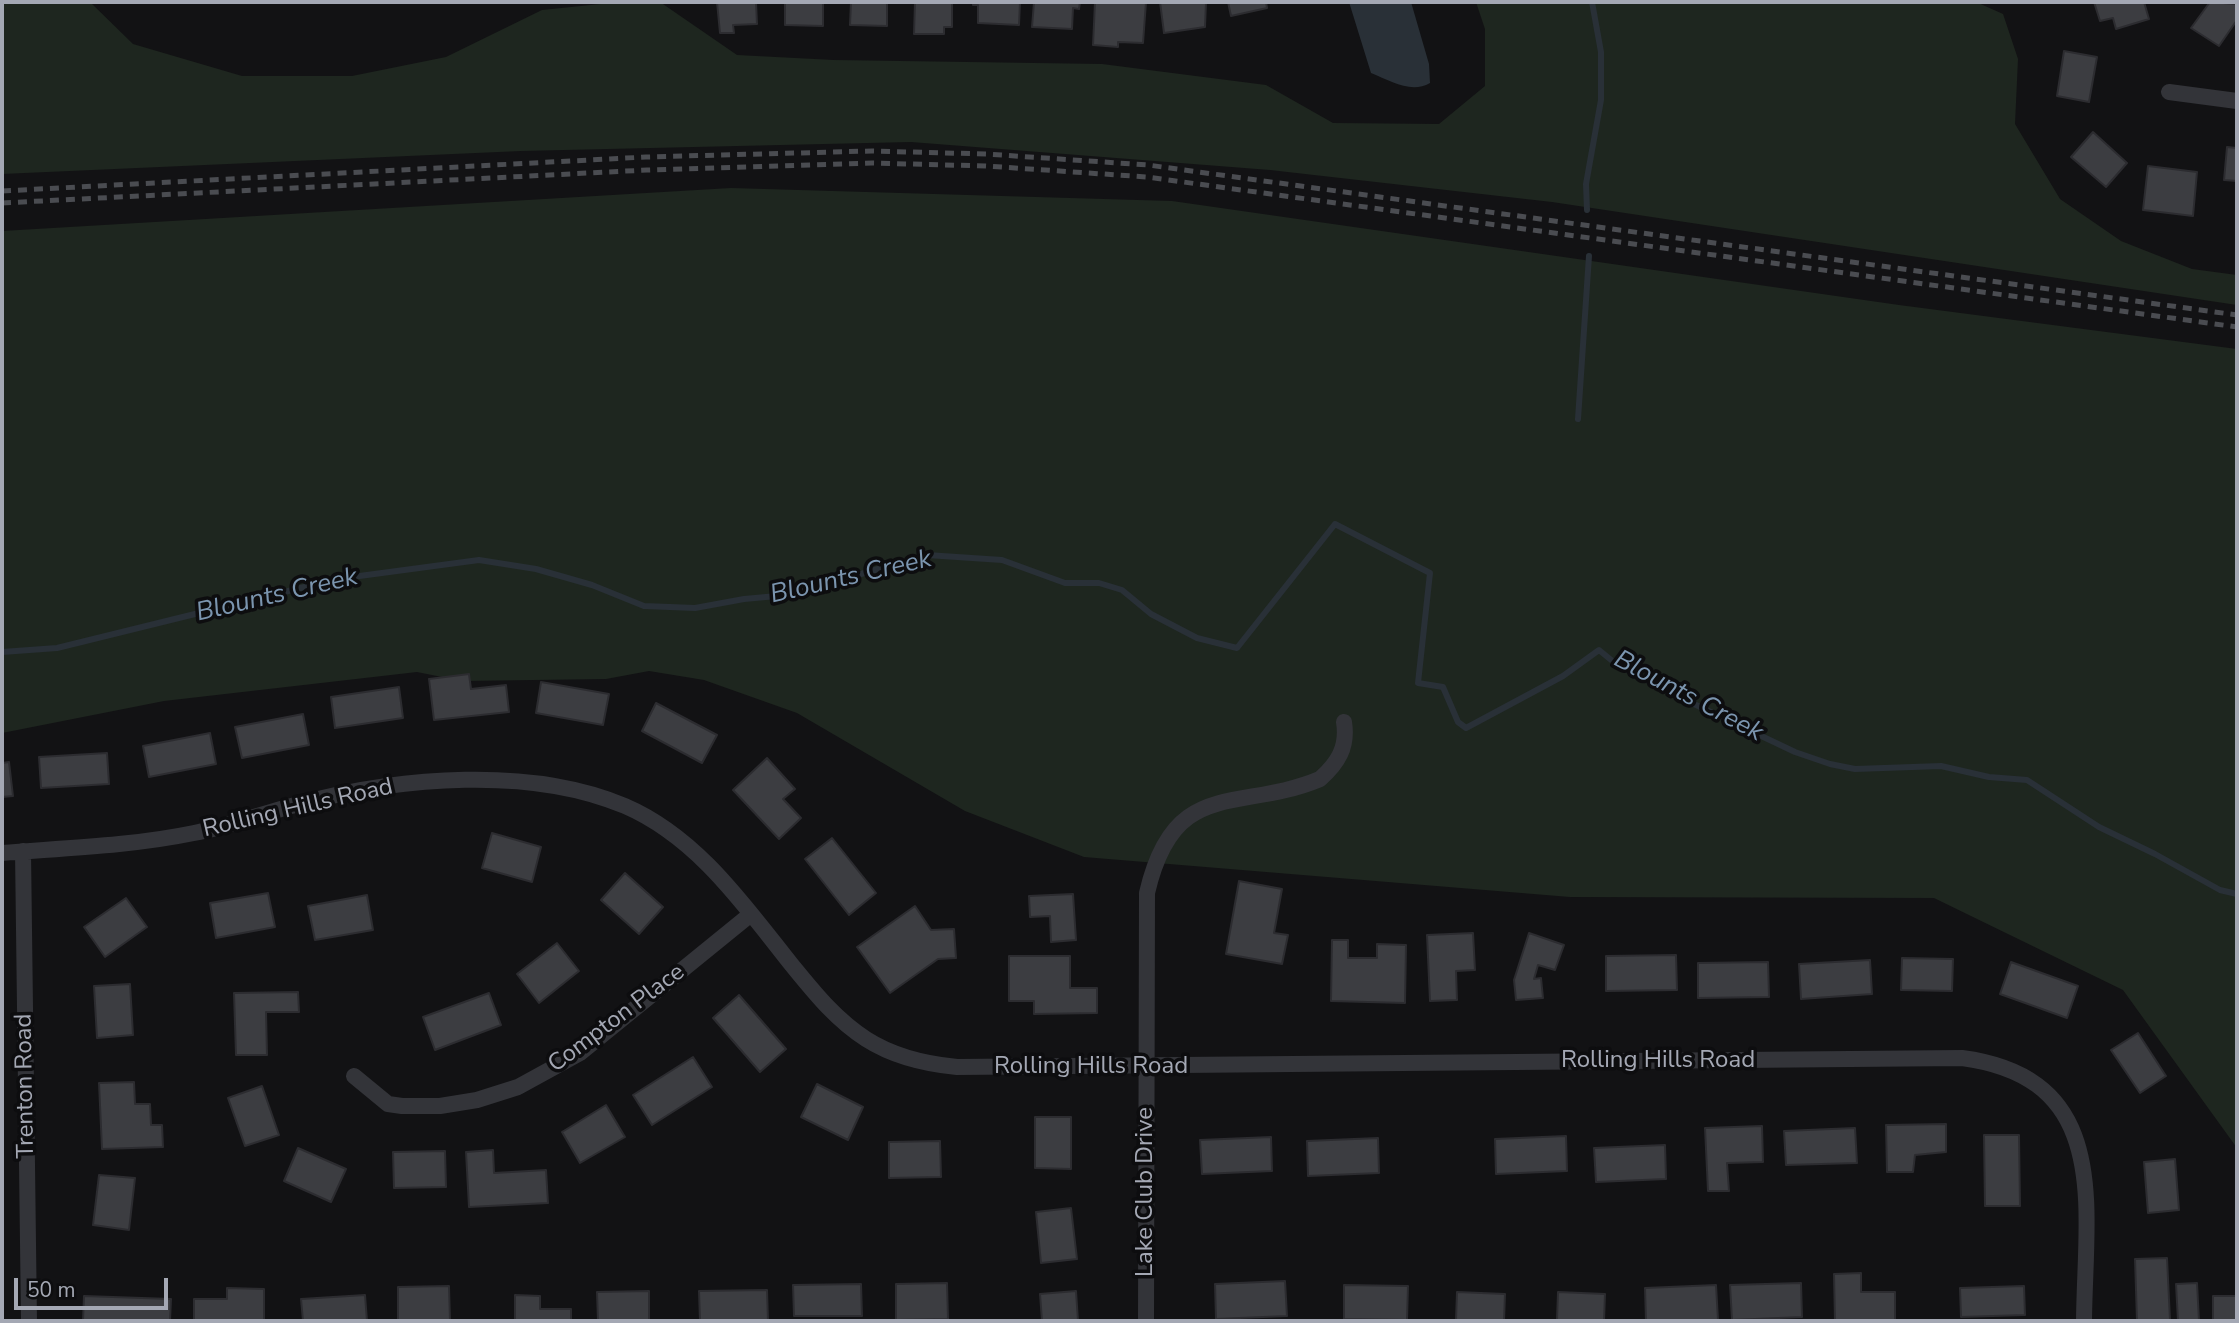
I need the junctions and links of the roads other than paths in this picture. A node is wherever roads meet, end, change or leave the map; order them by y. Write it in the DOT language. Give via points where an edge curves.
graph roads {
  1 [pos="2169,92"];
  2 [pos="2237,101"];
  3 [pos="1344,722"];
  4 [pos="23,851"];
  5 [pos="2,853"];
  6 [pos="751,914"];
  7 [pos="1146,1067"];
  8 [pos="354,1076"];
  9 [pos="29,1321"];
  10 [pos="1146,1321"];
  11 [pos="2084,1321"];
  1 -- 2 [label="street"];
  3 -- 7 [label="street, Lake Club Drive" via="1341,754 1320,779 1209,805 1176,830 1162,849 1147,893"];
  4 -- 5 [label="street, Rolling Hills Road"];
  4 -- 6 [label="street, Rolling Hills Road" via="134,843 194,833 356,790 408,783 507,782 595,795 649,818 682,841"];
  4 -- 9 [label="street, Trenton Road"];
  6 -- 7 [label="street, Rolling Hills Road" via="824,1005 868,1041 897,1055 957,1068"];
  6 -- 8 [label="street, Compton Place" via="580,1053 518,1087 465,1102 402,1106 388,1104"];
  7 -- 10 [label="street, Lake Club Drive"];
  7 -- 11 [label="street, Rolling Hills Road" via="1418,1061 1985,1061 2032,1081 2054,1099 2078,1139 2085,1201"];
}
